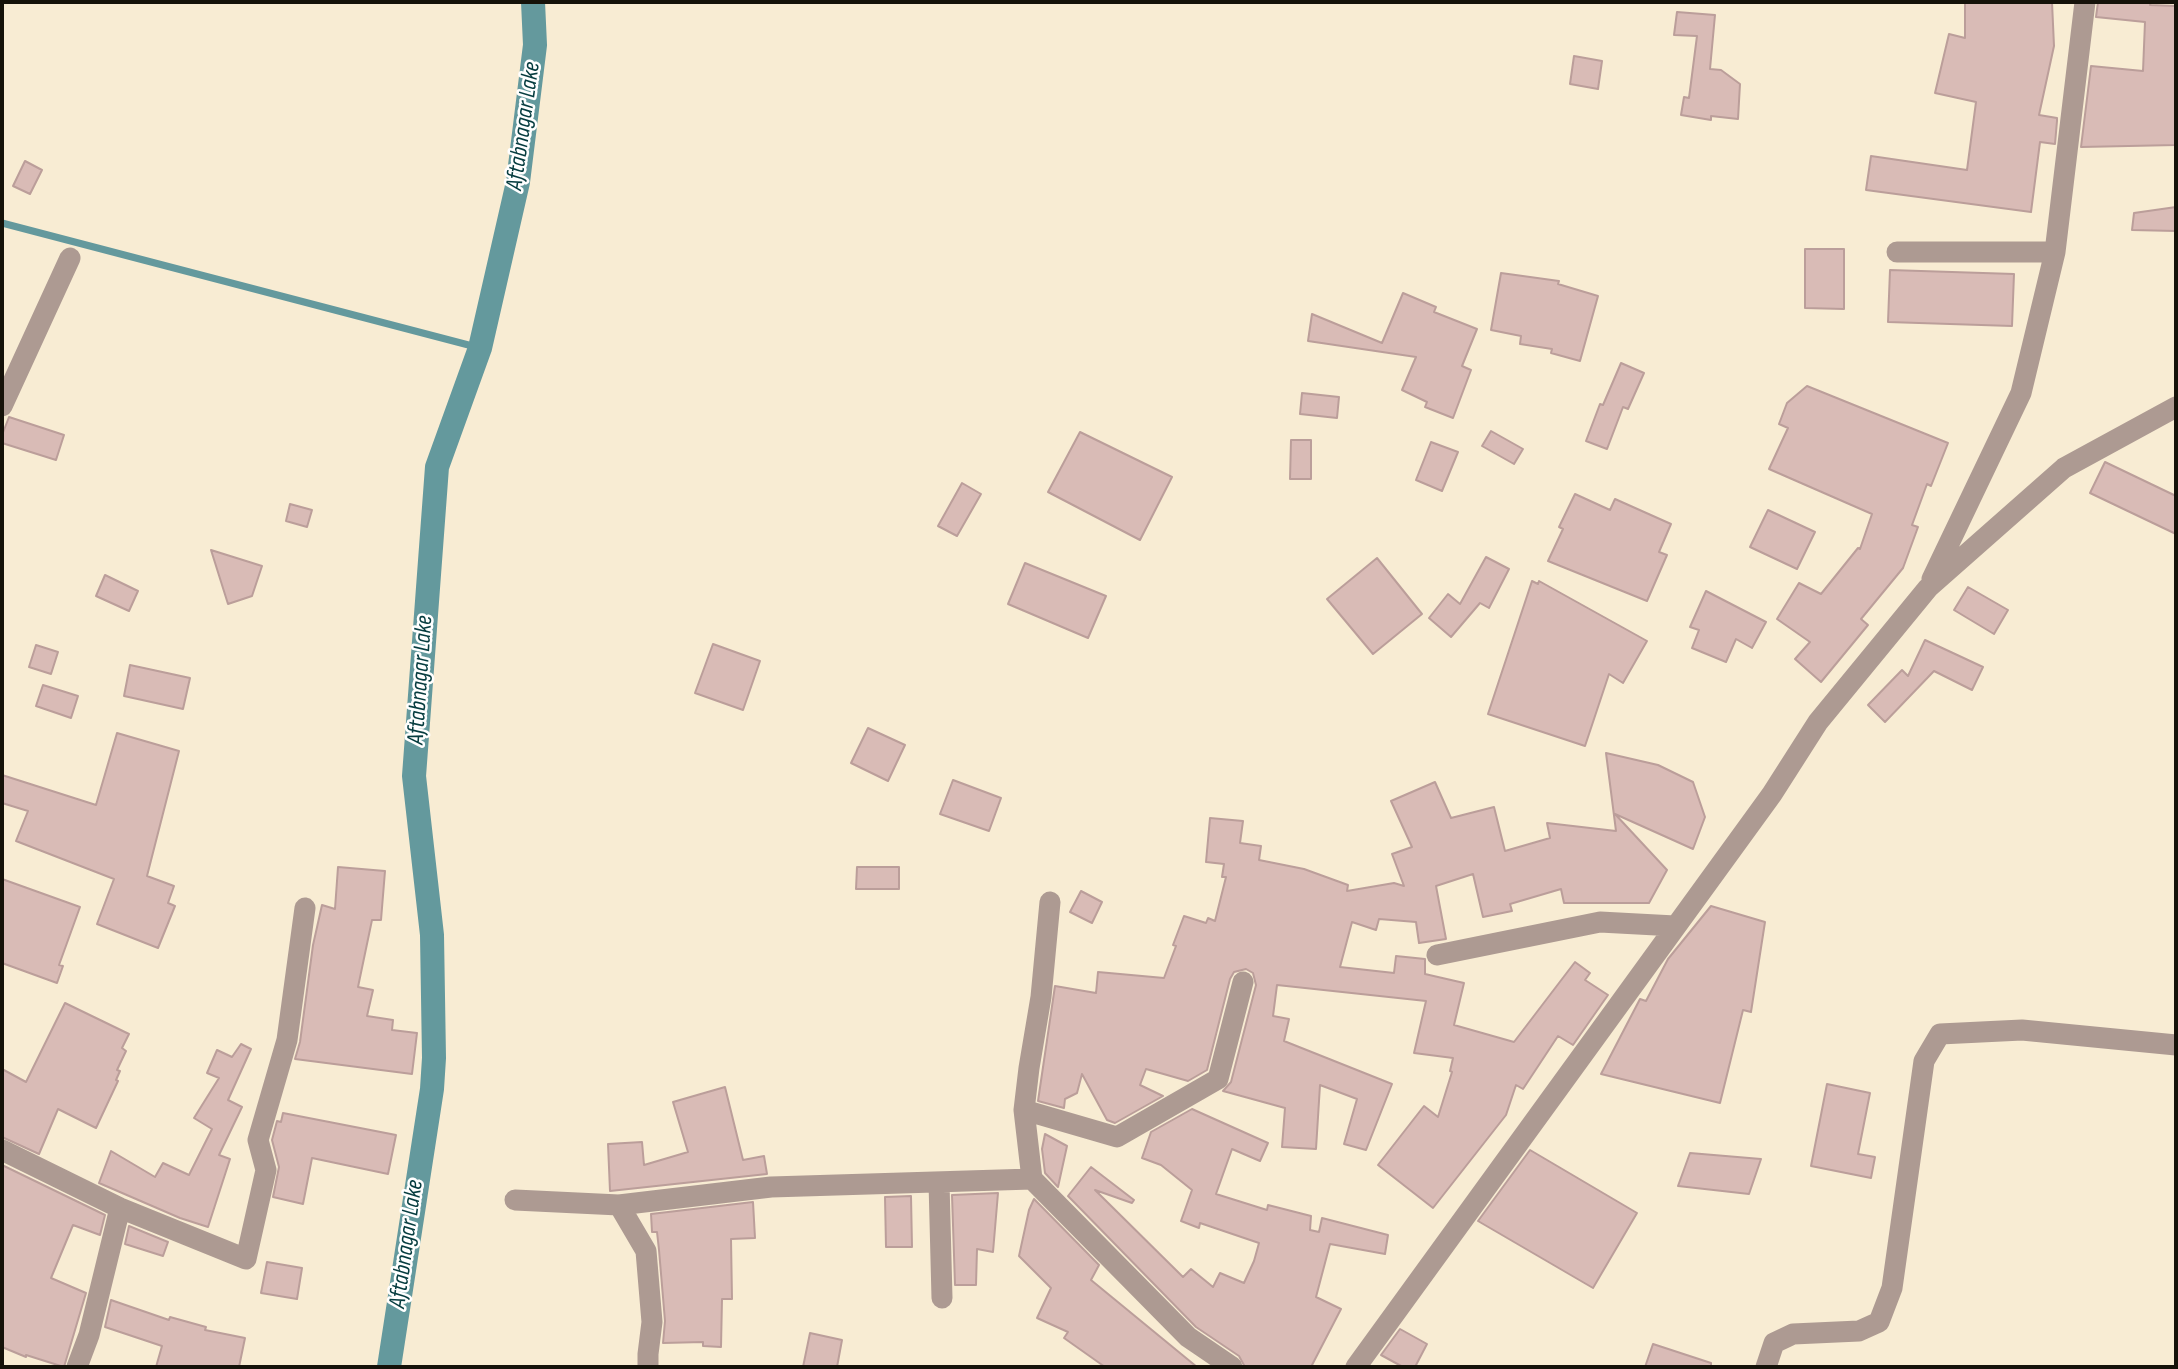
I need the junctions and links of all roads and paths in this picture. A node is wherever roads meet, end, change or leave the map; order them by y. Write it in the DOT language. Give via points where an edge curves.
graph roads {
  1 [pos="2085,2"];
  2 [pos="1897,252"];
  3 [pos="2054,252"];
  4 [pos="70,258"];
  5 [pos="2,406"];
  6 [pos="2176,407"];
  7 [pos="1928,588"];
  8 [pos="1051,902"];
  9 [pos="305,908"];
  10 [pos="1675,926"];
  11 [pos="1437,955"];
  12 [pos="1243,982"];
  13 [pos="2176,1045"];
  14 [pos="1024,1110"];
  15 [pos="2,1150"];
  16 [pos="1032,1180"];
  17 [pos="939,1182"];
  18 [pos="515,1200"];
  19 [pos="619,1205"];
  20 [pos="120,1208"];
  21 [pos="942,1297"];
  22 [pos="77,1367"];
  23 [pos="648,1367"];
  24 [pos="1231,1367"];
  25 [pos="1356,1367"];
  26 [pos="1766,1367"];
  1 -- 3 [label="street"];
  2 -- 3 [label="street"];
  3 -- 7 [label="street" via="2021,393"];
  4 -- 5 [label="street"];
  6 -- 7 [label="street" via="2064,468"];
  7 -- 10 [label="street" via="1818,722 1772,794"];
  8 -- 14 [label="street"];
  9 -- 20 [label="street" via="287,1040 257,1140 266,1170 246,1259"];
  10 -- 11 [label="street" via="1600,922"];
  10 -- 25 [label="street"];
  12 -- 14 [label="street" via="1218,1079 1118,1137"];
  13 -- 26 [label="street" via="2022,1030 1940,1034 1924,1061 1892,1288 1879,1322 1858,1331 1793,1334 1774,1343"];
  14 -- 16 [label="street"];
  15 -- 20 [label="street"];
  16 -- 17 [label="street"];
  16 -- 24 [label="street" via="1188,1337"];
  17 -- 19 [label="street" via="771,1187"];
  17 -- 21 [label="street"];
  18 -- 19 [label="street"];
  19 -- 23 [label="street" via="646,1251 652,1322"];
  20 -- 22 [label="street"];
}
